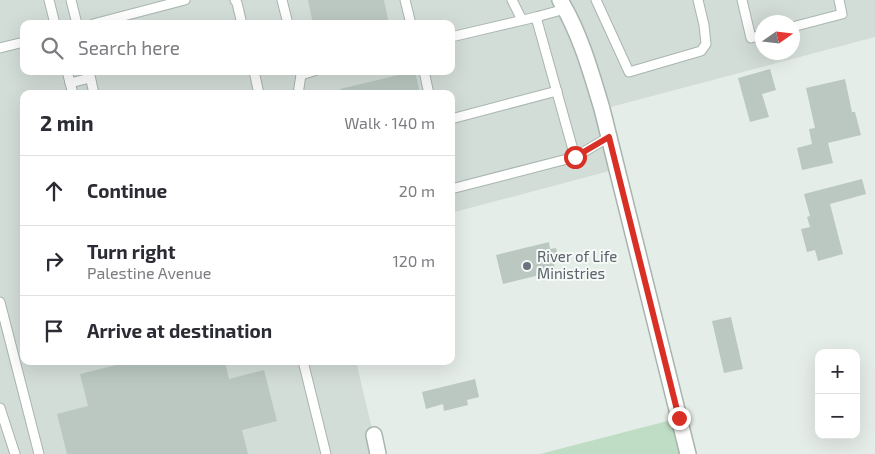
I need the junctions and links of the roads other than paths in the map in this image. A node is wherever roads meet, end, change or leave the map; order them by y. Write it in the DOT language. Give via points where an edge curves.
graph roads {
  1 [pos="49,0"];
  2 [pos="71,0"];
  3 [pos="184,0"];
  4 [pos="235,0"];
  5 [pos="282,0"];
  6 [pos="405,0"];
  7 [pos="512,0"];
  8 [pos="596,0"];
  9 [pos="698,0"];
  10 [pos="742,0"];
  11 [pos="839,0"];
  12 [pos="562,5"];
  13 [pos="536,17"];
  14 [pos="54,20"];
  15 [pos="76,20"];
  16 [pos="108,20"];
  17 [pos="241,20"];
  18 [pos="287,20"];
  19 [pos="411,20"];
  20 [pos="522,20"];
  21 [pos="800,26"];
  22 [pos="455,36"];
  23 [pos="755,37"];
  24 [pos="20,43"];
  25 [pos="0,48"];
  26 [pos="68,75"];
  27 [pos="89,75"];
  28 [pos="255,75"];
  29 [pos="301,75"];
  30 [pos="425,75"];
  31 [pos="70,83"];
  32 [pos="72,90"];
  33 [pos="93,90"];
  34 [pos="258,90"];
  35 [pos="299,90"];
  36 [pos="428,90"];
  37 [pos="557,92"];
  38 [pos="455,118"];
  39 [pos="609,137"];
  40 [pos="575,157"];
  41 [pos="455,188"];
  42 [pos="0,302"];
  43 [pos="19,358"];
  44 [pos="20,365"];
  45 [pos="304,365"];
  46 [pos="0,408"];
  47 [pos="374,435"];
  48 [pos="16,454"];
  49 [pos="39,454"];
  50 [pos="326,454"];
  51 [pos="378,454"];
  52 [pos="688,454"];
  1 -- 14 [label="lane"];
  2 -- 15 [label="lane"];
  3 -- 16 [label="lane"];
  4 -- 17 [label="lane"];
  5 -- 18 [label="lane"];
  6 -- 19 [label="lane"];
  7 -- 20 [label="lane"];
  8 -- 9 [label="lane" via="628,72 701,51 706,44"];
  10 -- 23 [label="lane" via="751,38"];
  11 -- 21 [label="lane" via="842,14"];
  12 -- 13 [label="lane"];
  12 -- 39 [label="street" via="591,71"];
  13 -- 20 [label="lane"];
  13 -- 37 [label="lane"];
  20 -- 22 [label="lane"];
  24 -- 25 [label="lane"];
  26 -- 31 [label="lane"];
  27 -- 31 [label="lane"];
  27 -- 33 [label="lane"];
  28 -- 34 [label="lane"];
  29 -- 35 [label="lane"];
  30 -- 36 [label="lane"];
  31 -- 32 [label="lane"];
  37 -- 38 [label="lane"];
  37 -- 40 [label="lane"];
  39 -- 40 [label="lane"];
  39 -- 52 [label="street"];
  40 -- 41 [label="lane"];
  42 -- 43 [label="lane"];
  44 -- 49 [label="lane"];
  45 -- 50 [label="lane"];
  46 -- 48 [label="lane"];
  47 -- 51 [label="street"];
}
